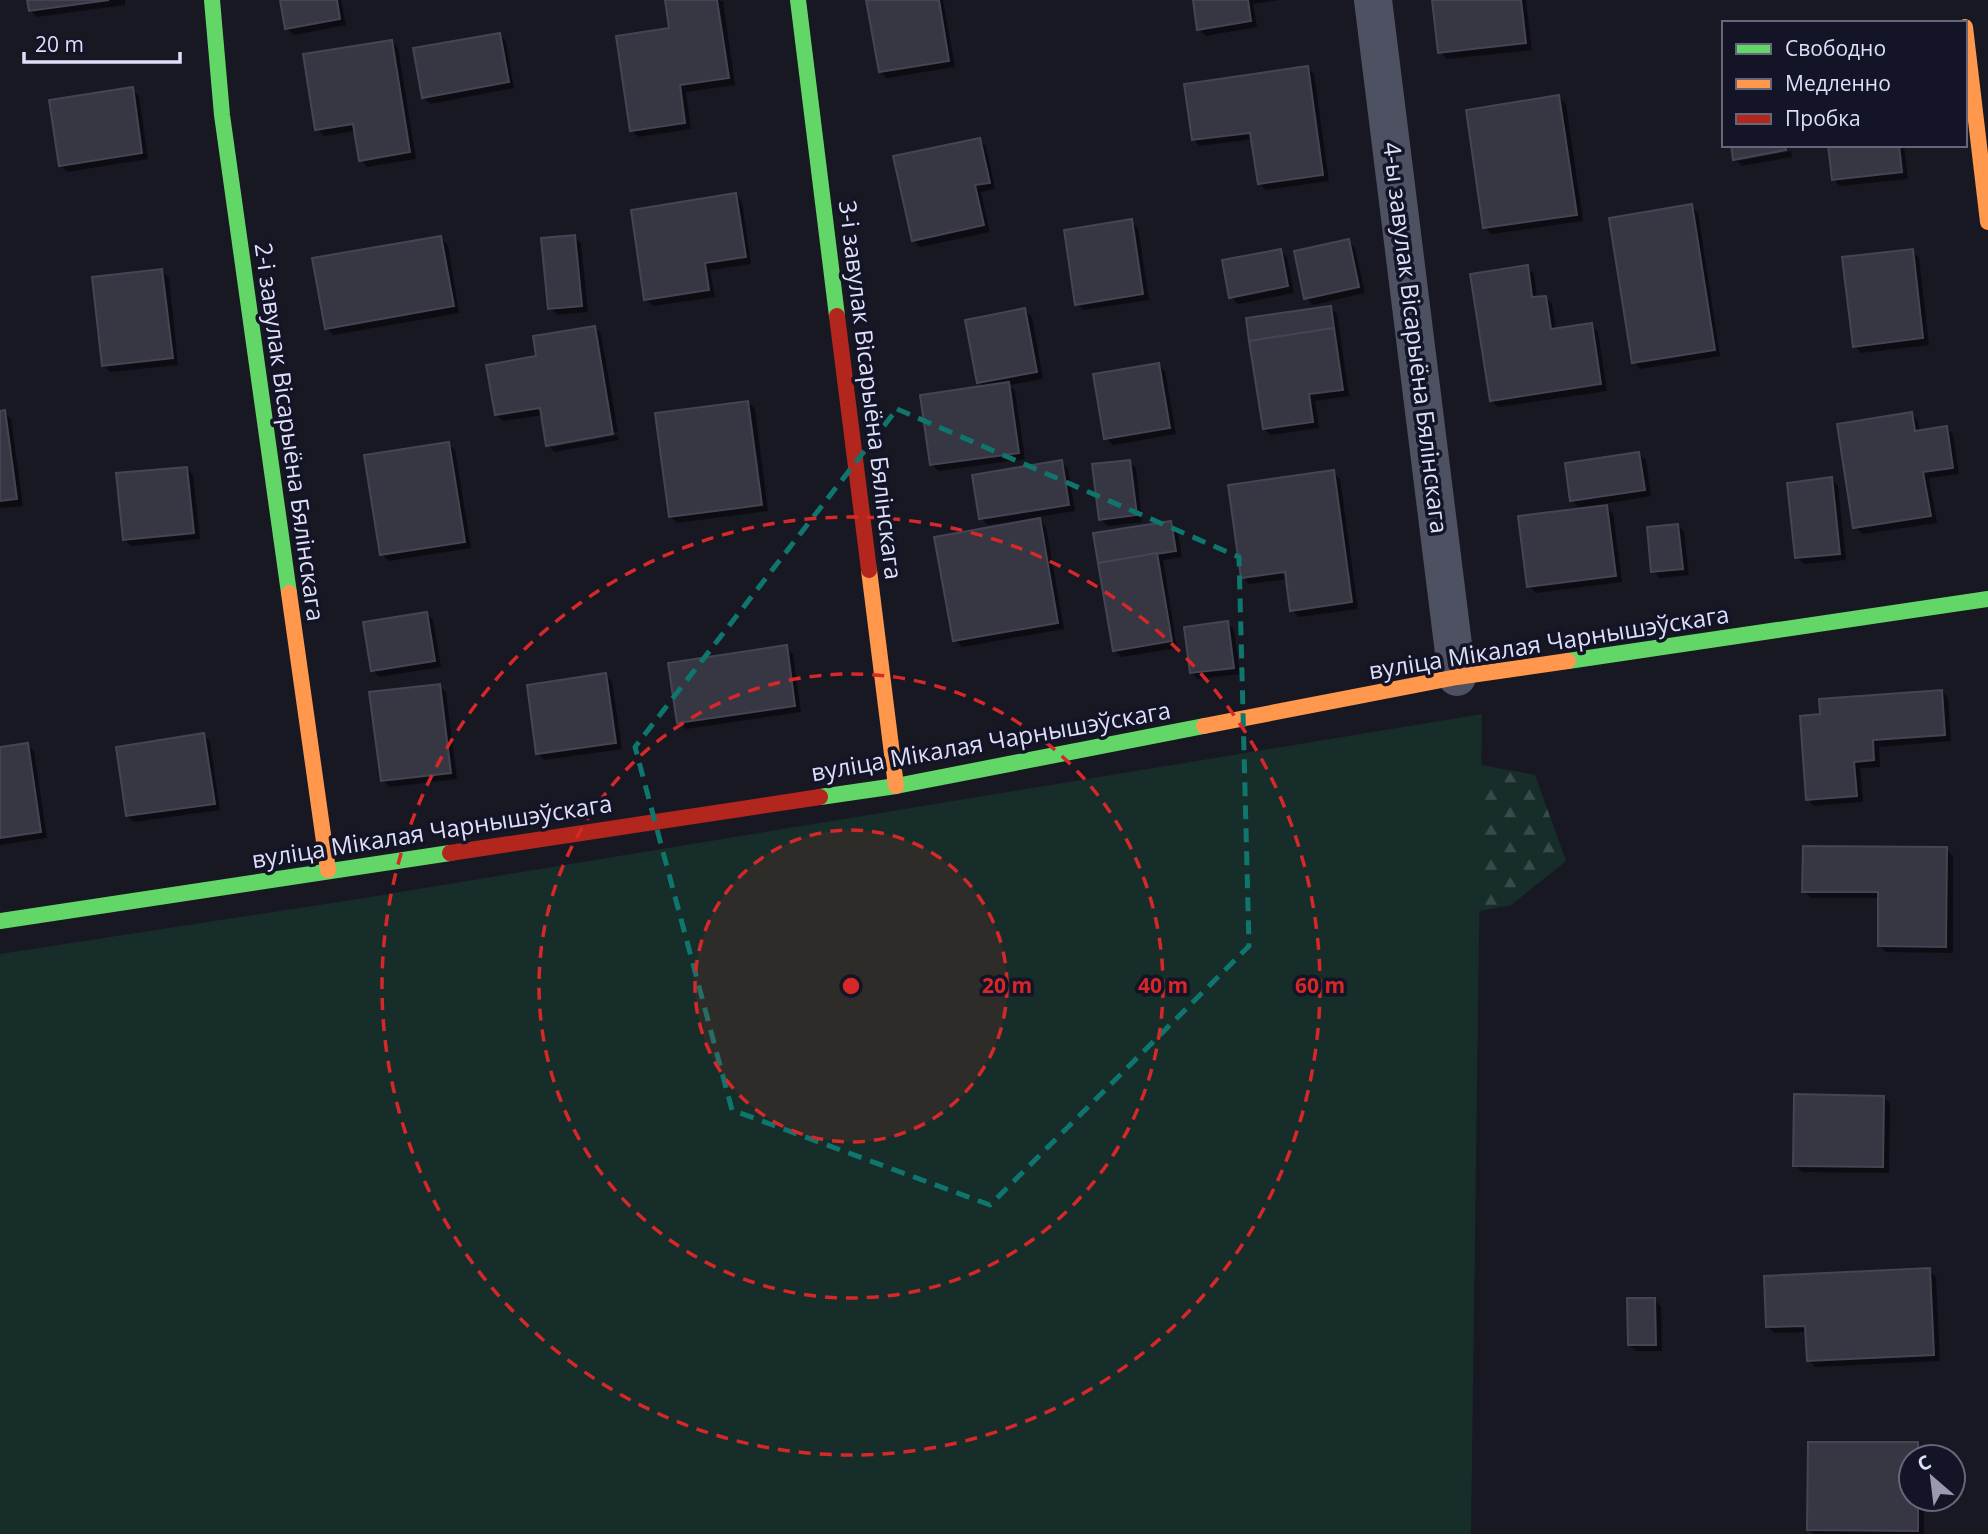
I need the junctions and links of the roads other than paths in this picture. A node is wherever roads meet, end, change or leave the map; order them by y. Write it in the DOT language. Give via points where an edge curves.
graph roads {
  1 [pos="212,0"];
  2 [pos="799,0"];
  3 [pos="1373,0"];
  4 [pos="1967,45"];
  5 [pos="1988,222"];
  6 [pos="1988,599"];
  7 [pos="1457,677"];
  8 [pos="896,786"];
  9 [pos="328,870"];
  10 [pos="0,921"];
  1 -- 9 [label="street, 2-і завулак Вісарыёна Бялінскага" via="222,116"];
  2 -- 8 [label="street, 3-і завулак Вісарыёна Бялінскага"];
  3 -- 7 [label="street, 4-ы завулак Вісарыёна Бялінскага"];
  4 -- 5 [label="street"];
  6 -- 7 [label="street, вуліца Мікалая Чарнышэўскага"];
  7 -- 8 [label="street, вуліца Мікалая Чарнышэўскага"];
  8 -- 9 [label="street, вуліца Мікалая Чарнышэўскага"];
  9 -- 10 [label="street, вуліца Мікалая Чарнышэўскага"];
}
